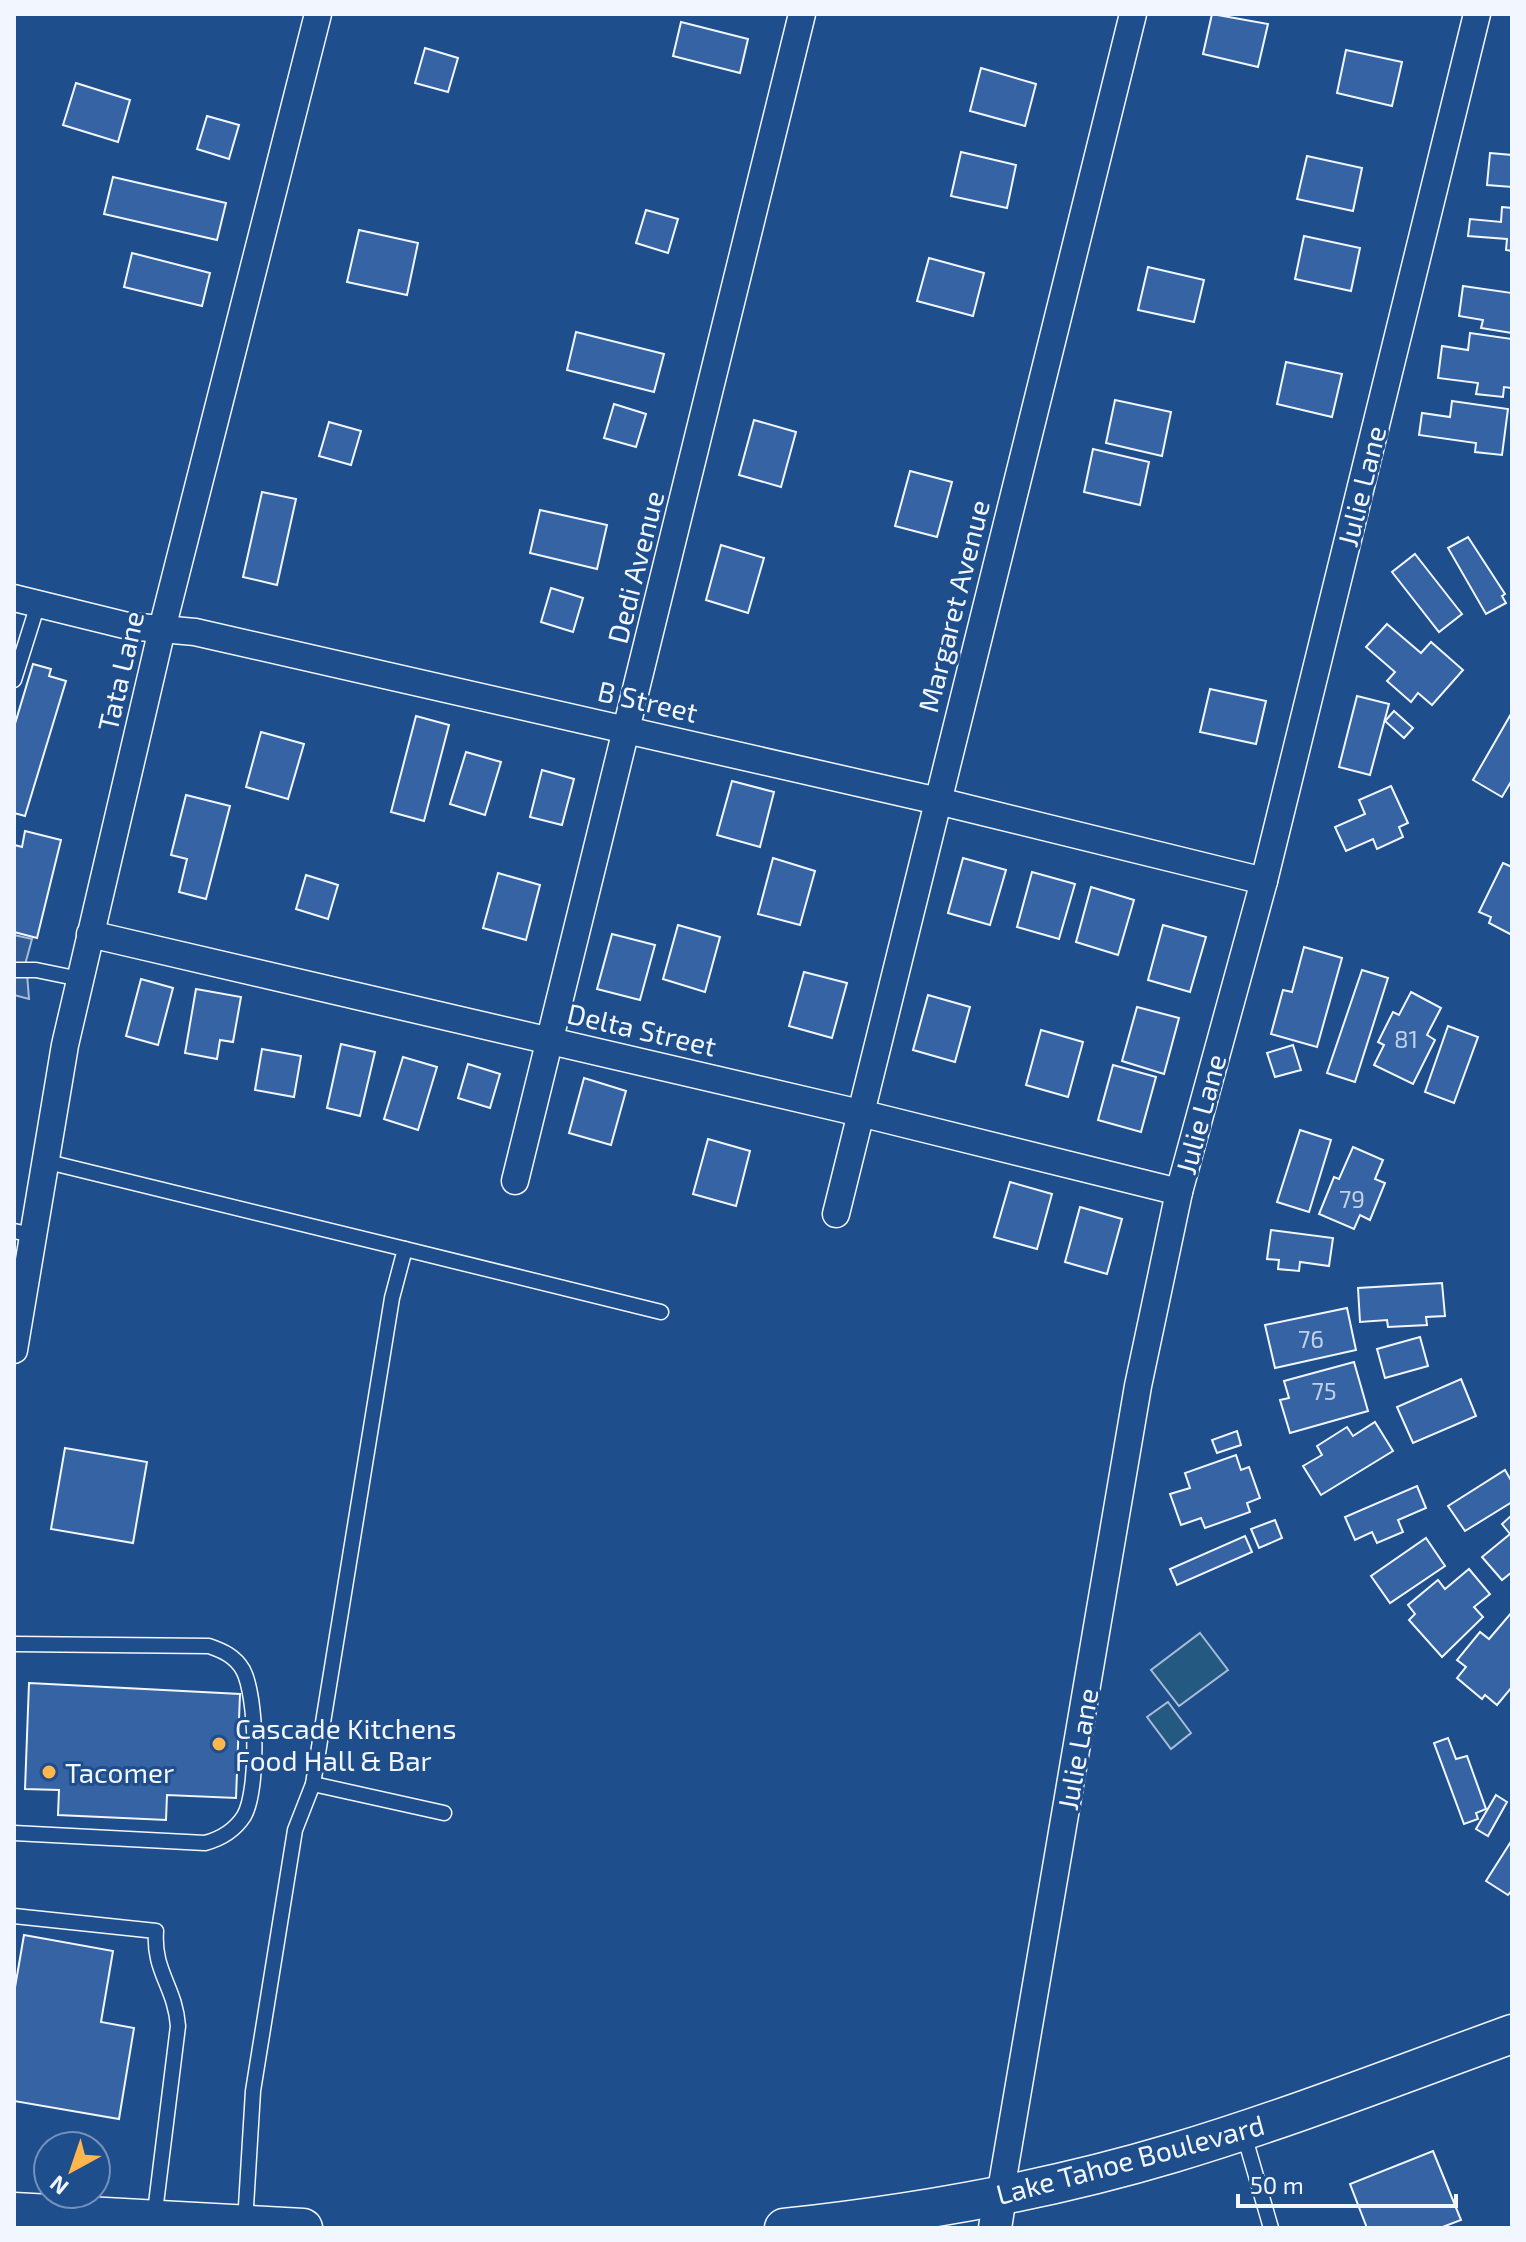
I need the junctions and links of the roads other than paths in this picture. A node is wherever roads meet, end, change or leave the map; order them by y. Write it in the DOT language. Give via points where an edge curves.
graph roads {
  1 [pos="318,14"];
  2 [pos="802,14"];
  3 [pos="1133,14"];
  4 [pos="1477,14"];
  5 [pos="26,601"];
  6 [pos="162,629"];
  7 [pos="14,680"];
  8 [pos="628,729"];
  9 [pos="938,801"];
  10 [pos="1264,881"];
  11 [pos="90,934"];
  12 [pos="14,970"];
  13 [pos="80,979"];
  14 [pos="551,1041"];
  15 [pos="860,1113"];
  16 [pos="44,1161"];
  17 [pos="515,1181"];
  18 [pos="1179,1192"];
  19 [pos="836,1214"];
  20 [pos="23,1233"];
  21 [pos="405,1249"];
  22 [pos="661,1312"];
  23 [pos="14,1350"];
  24 [pos="14,1644"];
  25 [pos="313,1784"];
  26 [pos="444,1813"];
  27 [pos="14,1833"];
  28 [pos="14,1916"];
  29 [pos="1512,2034"];
  30 [pos="1243,2131"];
  31 [pos="14,2212"];
  32 [pos="998,2212"];
  33 [pos="154,2220"];
  34 [pos="197,2225"];
  35 [pos="245,2225"];
  36 [pos="303,2228"];
  37 [pos="784,2228"];
  38 [pos="1271,2228"];
  1 -- 6 [label="street, Tata Lane"];
  2 -- 8 [label="street, Dedi Avenue"];
  3 -- 9 [label="street, Margaret Avenue"];
  4 -- 10 [label="street, Julie Lane"];
  5 -- 6 [label="street, B Street"];
  5 -- 7 [label="lane"];
  6 -- 8 [label="street, B Street"];
  6 -- 11 [label="street, Tata Lane"];
  8 -- 9 [label="street, B Street"];
  8 -- 14 [label="street, Dedi Avenue"];
  9 -- 10 [label="street, B Street"];
  9 -- 15 [label="street, Margaret Avenue"];
  10 -- 18 [label="street, Julie Lane"];
  11 -- 13 [label="street, Tata Lane"];
  11 -- 14 [label="street, Delta Street"];
  12 -- 13 [label="lane"];
  13 -- 16 [label="street, Tata Lane"];
  14 -- 15 [label="street, Delta Street"];
  14 -- 17 [label="street, Dedi Avenue"];
  15 -- 18 [label="street, Delta Street"];
  15 -- 19 [label="street, Margaret Avenue"];
  16 -- 20 [label="street, Tata Lane"];
  16 -- 21 [label="lane"];
  18 -- 32 [label="street, Julie Lane" via="1138,1386"];
  20 -- 23 [label="street, Tata Lane"];
  21 -- 22 [label="lane"];
  21 -- 25 [label="lane" via="392,1298"];
  24 -- 27 [label="lane" via="209,1646 230,1654 244,1671 256,1731 246,1813 217,1840"];
  25 -- 26 [label="lane"];
  25 -- 35 [label="lane" via="295,1830 253,2091"];
  28 -- 33 [label="lane" via="156,1931 154,1954 176,2002 178,2026"];
  29 -- 30 [label="main road, Lake Tahoe Boulevard"];
  30 -- 32 [label="main road, Lake Tahoe Boulevard"];
  30 -- 38 [label="lane"];
  31 -- 33 [label="main road"];
  32 -- 37 [label="main road, Lake Tahoe Boulevard"];
  33 -- 34 [label="main road"];
  34 -- 35 [label="main road"];
  35 -- 36 [label="main road"];
}
